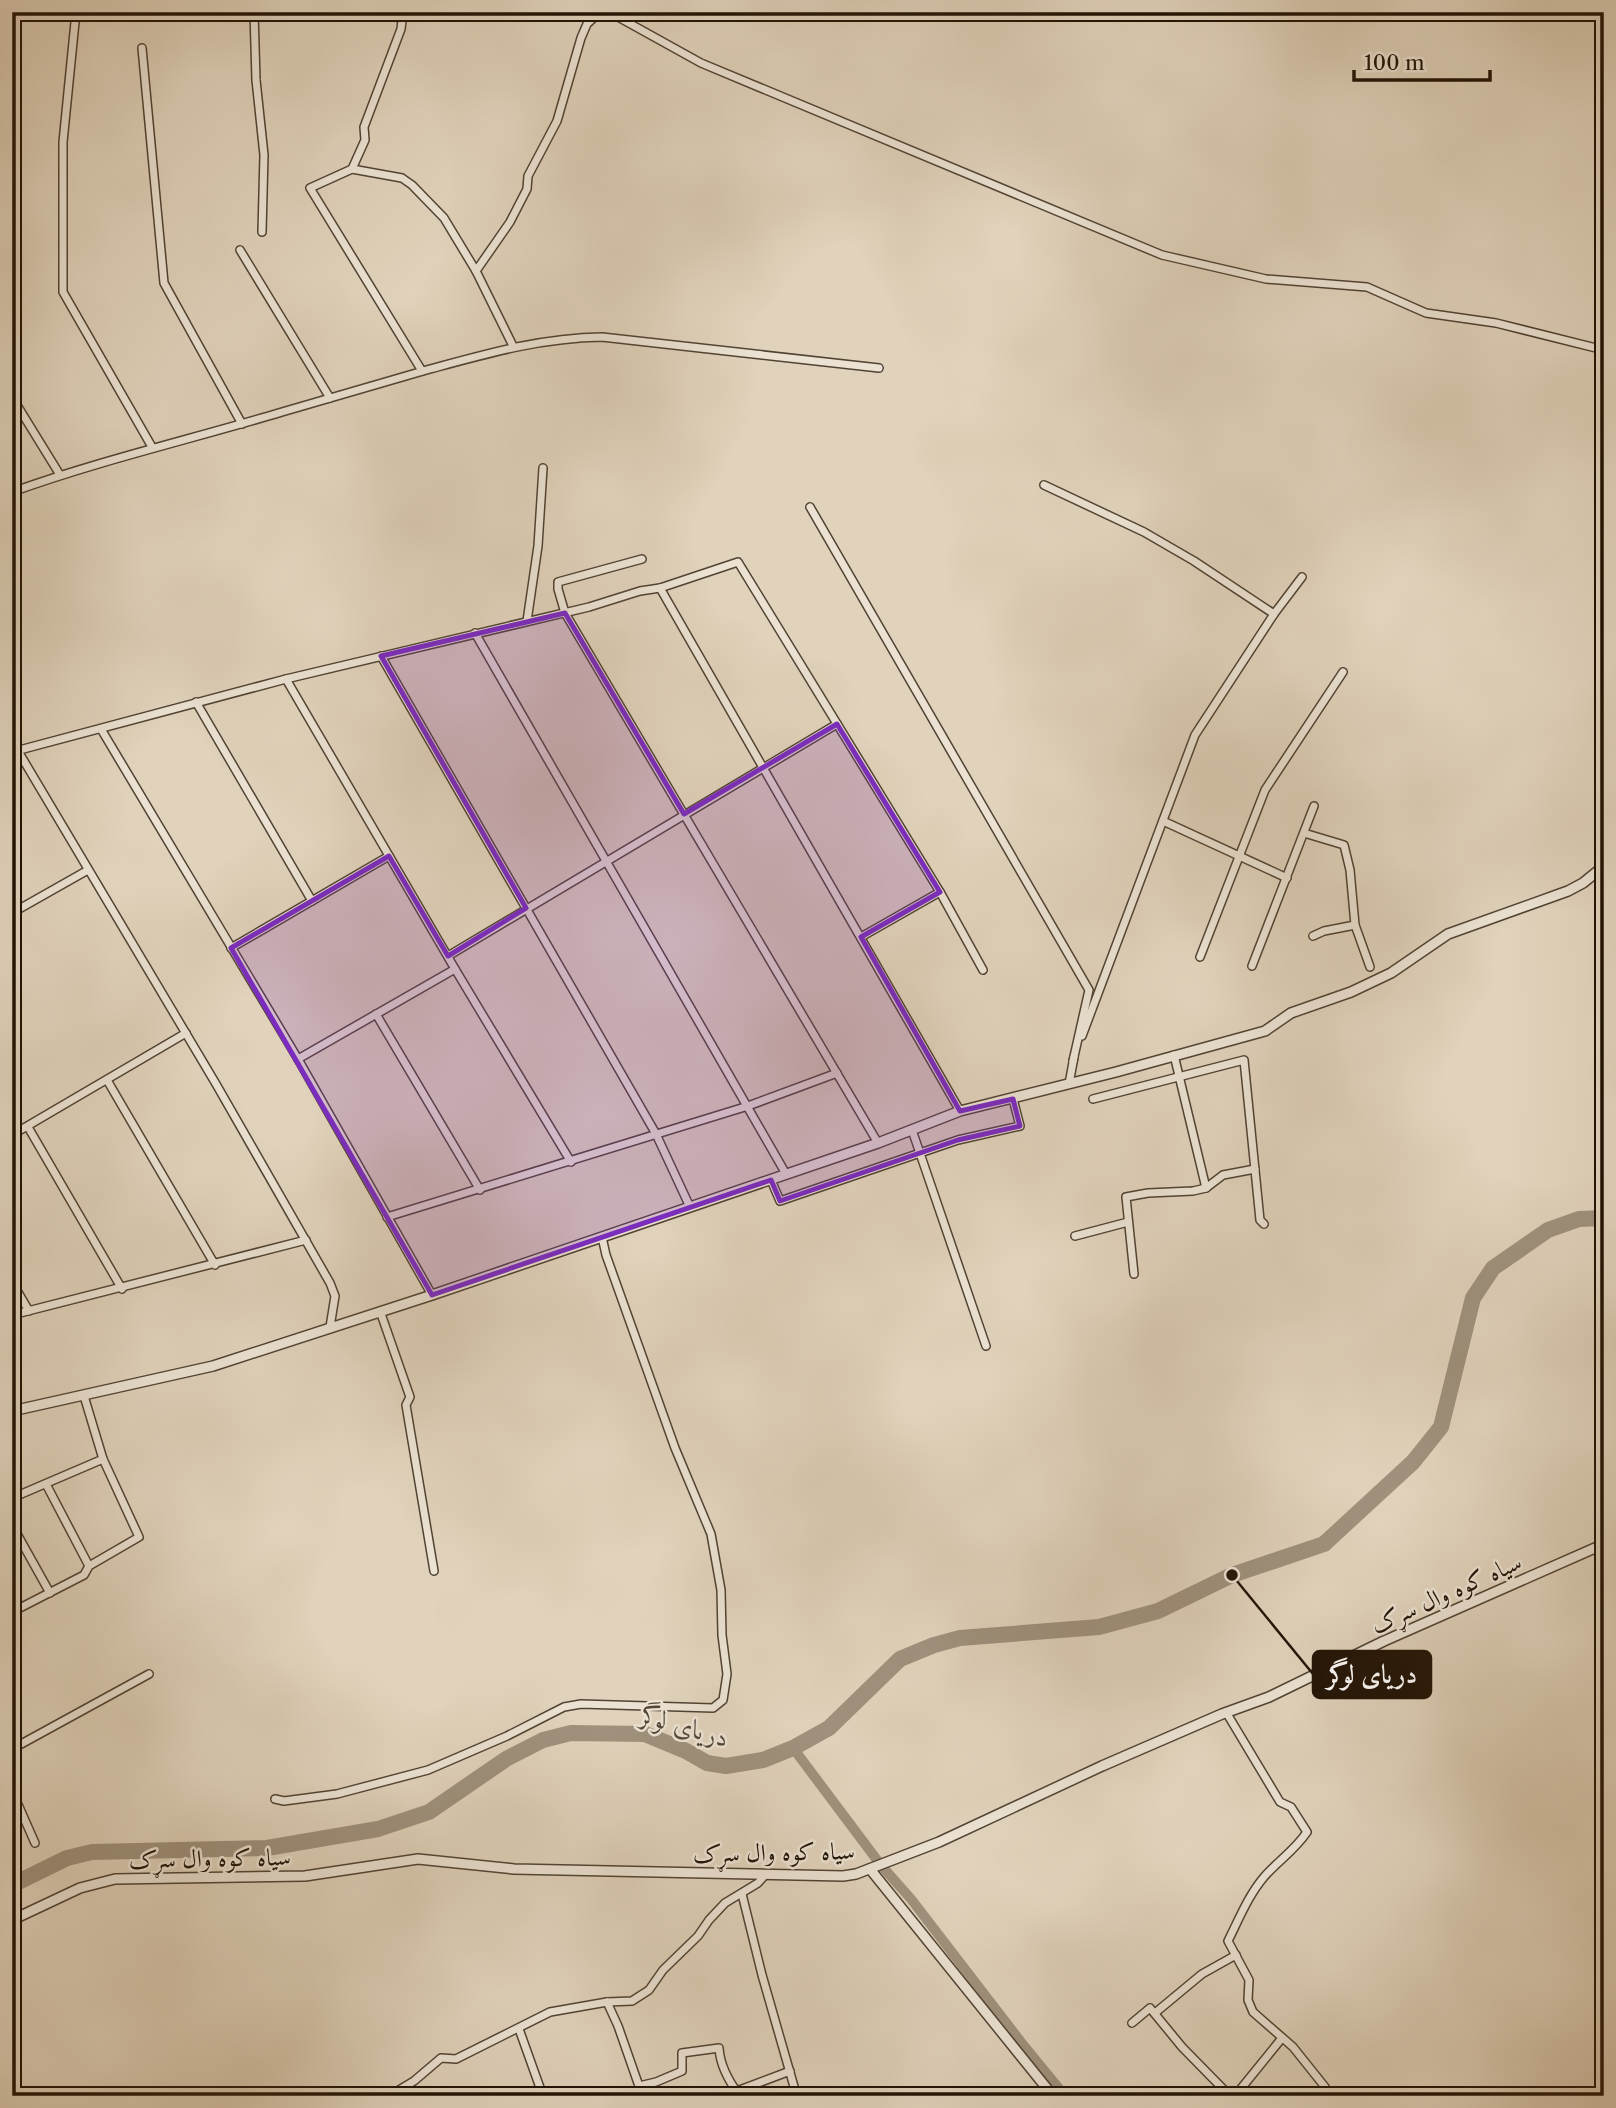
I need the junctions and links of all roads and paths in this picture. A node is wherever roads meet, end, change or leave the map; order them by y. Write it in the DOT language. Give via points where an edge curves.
graph roads {
  1 [pos="76,12"];
  2 [pos="254,12"];
  3 [pos="383,12"];
  4 [pos="600,12"];
  5 [pos="609,12"];
  6 [pos="142,48"];
  7 [pos="352,169"];
  8 [pos="262,232"];
  9 [pos="240,250"];
  10 [pos="476,271"];
  11 [pos="513,346"];
  12 [pos="1604,350"];
  13 [pos="879,368"];
  14 [pos="422,371"];
  15 [pos="12,397"];
  16 [pos="330,398"];
  17 [pos="242,424"];
  18 [pos="152,447"];
  19 [pos="543,468"];
  20 [pos="60,475"];
  21 [pos="1045,485"];
  22 [pos="12,492"];
  23 [pos="810,507"];
  24 [pos="642,559"];
  25 [pos="1302,577"];
  26 [pos="660,588"];
  27 [pos="565,613"];
  28 [pos="1274,614"];
  29 [pos="527,621"];
  30 [pos="475,633"];
  31 [pos="381,656"];
  32 [pos="1343,672"];
  33 [pos="286,679"];
  34 [pos="196,702"];
  35 [pos="837,724"];
  36 [pos="100,729"];
  37 [pos="15,752"];
  38 [pos="763,767"];
  39 [pos="1314,806"];
  40 [pos="684,814"];
  41 [pos="1163,821"];
  42 [pos="1304,833"];
  43 [pos="389,856"];
  44 [pos="1239,856"];
  45 [pos="607,861"];
  46 [pos="1604,866"];
  47 [pos="88,870"];
  48 [pos="1287,878"];
  49 [pos="940,892"];
  50 [pos="312,901"];
  51 [pos="526,908"];
  52 [pos="12,913"];
  53 [pos="1355,925"];
  54 [pos="1313,936"];
  55 [pos="861,937"];
  56 [pos="231,948"];
  57 [pos="448,956"];
  58 [pos="1200,957"];
  59 [pos="1252,967"];
  60 [pos="1370,967"];
  61 [pos="455,969"];
  62 [pos="983,970"];
  63 [pos="376,1014"];
  64 [pos="186,1033"];
  65 [pos="1174,1055"];
  66 [pos="298,1059"];
  67 [pos="1073,1061"];
  68 [pos="837,1073"];
  69 [pos="1180,1075"];
  70 [pos="107,1080"];
  71 [pos="1069,1084"];
  72 [pos="1013,1099"];
  73 [pos="1093,1099"];
  74 [pos="748,1106"];
  75 [pos="960,1111"];
  76 [pos="28,1126"];
  77 [pos="912,1130"];
  78 [pos="656,1134"];
  79 [pos="12,1135"];
  80 [pos="878,1143"];
  81 [pos="920,1152"];
  82 [pos="571,1163"];
  83 [pos="1255,1169"];
  84 [pos="786,1174"];
  85 [pos="771,1180"];
  86 [pos="1206,1188"];
  87 [pos="481,1190"];
  88 [pos="690,1207"];
  89 [pos="387,1217"];
  90 [pos="1128,1222"];
  91 [pos="1264,1224"];
  92 [pos="1075,1236"];
  93 [pos="306,1240"];
  94 [pos="603,1241"];
  95 [pos="215,1265"];
  96 [pos="1134,1274"];
  97 [pos="12,1282"];
  98 [pos="122,1289"];
  99 [pos="432,1295"];
  100 [pos="29,1311"];
  101 [pos="381,1314"];
  102 [pos="12,1315"];
  103 [pos="330,1327"];
  104 [pos="986,1346"];
  105 [pos="84,1396"];
  106 [pos="12,1411"];
  107 [pos="103,1459"];
  108 [pos="46,1484"];
  109 [pos="12,1498"];
  110 [pos="12,1525"];
  111 [pos="1604,1544"];
  112 [pos="89,1566"];
  113 [pos="434,1571"];
  114 [pos="50,1593"];
  115 [pos="12,1612"];
  116 [pos="149,1674"];
  117 [pos="1227,1712"];
  118 [pos="12,1749"];
  119 [pos="12,1791"];
  120 [pos="275,1799"];
  121 [pos="35,1843"];
  122 [pos="872,1868"];
  123 [pos="766,1873"];
  124 [pos="742,1894"];
  125 [pos="12,1920"];
  126 [pos="1236,1955"];
  127 [pos="607,2003"];
  128 [pos="1154,2013"];
  129 [pos="1132,2023"];
  130 [pos="519,2029"];
  131 [pos="1282,2038"];
  132 [pos="790,2071"];
  133 [pos="795,2090"];
  134 [pos="738,2094"];
  135 [pos="389,2096"];
  136 [pos="543,2096"];
  137 [pos="1053,2096"];
  138 [pos="1232,2096"];
  139 [pos="1329,2096"];
  1 -- 18 [label="street" via="63,142 63,292"];
  2 -- 8 [label="street" via="264,155"];
  3 -- 7 [label="street" via="398,17 401,29"];
  4 -- 10 [label="street" via="581,38 557,121 528,176 527,189"];
  5 -- 12 [label="street" via="702,63 1162,255 1266,279 1367,287 1426,313 1496,323"];
  6 -- 17 [label="street" via="164,283"];
  7 -- 10 [label="street" via="402,178 412,185 444,218"];
  7 -- 14 [label="street" via="310,188"];
  9 -- 16 [label="street"];
  10 -- 11 [label="street"];
  11 -- 13 [label="street" via="567,337 602,337"];
  11 -- 14 [label="street"];
  14 -- 16 [label="street"];
  15 -- 20 [label="street"];
  16 -- 17 [label="street"];
  17 -- 18 [label="street"];
  18 -- 20 [label="street"];
  19 -- 29 [label="street"];
  20 -- 22 [label="street"];
  21 -- 28 [label="street" via="1144,532"];
  23 -- 67 [label="street" via="1088,990"];
  24 -- 27 [label="street" via="558,582"];
  25 -- 28 [label="street"];
  26 -- 27 [label="street"];
  26 -- 35 [label="street" via="738,562"];
  26 -- 38 [label="street"];
  27 -- 29 [label="street"];
  27 -- 40 [label="street"];
  28 -- 41 [label="street" via="1195,736"];
  29 -- 30 [label="street"];
  30 -- 31 [label="street"];
  30 -- 45 [label="street"];
  31 -- 33 [label="street"];
  31 -- 51 [label="street"];
  32 -- 44 [label="street" via="1265,790"];
  33 -- 34 [label="street"];
  33 -- 43 [label="street"];
  34 -- 36 [label="street"];
  34 -- 50 [label="street"];
  35 -- 38 [label="street"];
  35 -- 49 [label="street"];
  36 -- 37 [label="street"];
  36 -- 56 [label="street"];
  37 -- 47 [label="street"];
  38 -- 40 [label="street"];
  38 -- 55 [label="street"];
  39 -- 42 [label="street"];
  40 -- 45 [label="street"];
  40 -- 68 [label="street"];
  41 -- 44 [label="street"];
  41 -- 67 [label="street"];
  42 -- 48 [label="street"];
  42 -- 53 [label="street" via="1344,845"];
  43 -- 50 [label="street"];
  43 -- 57 [label="street"];
  44 -- 48 [label="street"];
  44 -- 58 [label="street"];
  45 -- 51 [label="street"];
  45 -- 74 [label="street"];
  46 -- 65 [label="street" via="1568,891 1448,934 1391,973 1291,1013 1265,1031"];
  47 -- 52 [label="street"];
  47 -- 64 [label="street"];
  48 -- 59 [label="street"];
  49 -- 55 [label="street"];
  49 -- 62 [label="street"];
  50 -- 56 [label="street"];
  51 -- 57 [label="street"];
  51 -- 78 [label="street"];
  53 -- 54 [label="street"];
  53 -- 60 [label="street"];
  55 -- 75 [label="street"];
  56 -- 66 [label="street"];
  57 -- 61 [label="street"];
  61 -- 63 [label="street"];
  61 -- 82 [label="street"];
  63 -- 66 [label="street"];
  63 -- 87 [label="street"];
  64 -- 70 [label="street"];
  64 -- 93 [label="street"];
  65 -- 69 [label="street"];
  65 -- 71 [label="street"];
  66 -- 89 [label="street"];
  67 -- 71 [label="street"];
  68 -- 74 [label="street"];
  68 -- 80 [label="street"];
  69 -- 73 [label="street"];
  69 -- 83 [label="street" via="1244,1060"];
  69 -- 86 [label="street"];
  70 -- 76 [label="street"];
  70 -- 95 [label="street"];
  71 -- 72 [label="street"];
  72 -- 75 [label="street"];
  72 -- 81 [label="street" via="1020,1126"];
  74 -- 78 [label="street"];
  74 -- 84 [label="street"];
  75 -- 77 [label="street"];
  76 -- 79 [label="street"];
  76 -- 98 [label="street"];
  77 -- 80 [label="street"];
  77 -- 81 [label="street"];
  78 -- 82 [label="street"];
  78 -- 88 [label="street"];
  80 -- 84 [label="street"];
  81 -- 85 [label="street" via="780,1201"];
  81 -- 104 [label="street"];
  82 -- 87 [label="street"];
  83 -- 86 [label="street" via="1223,1175"];
  83 -- 91 [label="street"];
  84 -- 85 [label="street"];
  85 -- 88 [label="street"];
  86 -- 90 [label="street" via="1126,1197"];
  87 -- 89 [label="street"];
  88 -- 94 [label="street"];
  89 -- 99 [label="street"];
  90 -- 92 [label="street"];
  90 -- 96 [label="street"];
  93 -- 95 [label="street"];
  93 -- 103 [label="street" via="335,1296"];
  94 -- 99 [label="street"];
  94 -- 120 [label="street" via="675,1448 711,1534 722,1590 727,1674 723,1700 713,1708 607,1703 564,1707 428,1770 337,1794"];
  95 -- 98 [label="street"];
  97 -- 100 [label="street"];
  98 -- 100 [label="street"];
  99 -- 101 [label="street"];
  100 -- 102 [label="street"];
  101 -- 103 [label="street"];
  101 -- 113 [label="street" via="410,1397 406,1405"];
  103 -- 105 [label="street" via="194,1371"];
  105 -- 106 [label="street"];
  105 -- 107 [label="street"];
  107 -- 108 [label="street"];
  107 -- 112 [label="street" via="139,1537"];
  108 -- 109 [label="street"];
  108 -- 112 [label="street"];
  110 -- 114 [label="street"];
  111 -- 117 [label="street, سیاه کوه وال سړک"];
  112 -- 114 [label="street" via="84,1575"];
  114 -- 115 [label="street"];
  116 -- 118 [label="street"];
  117 -- 122 [label="street, سیاه کوه وال سړک"];
  117 -- 126 [label="street" via="1280,1802 1290,1807 1307,1832 1246,1903 1228,1941"];
  119 -- 121 [label="street"];
  122 -- 123 [label="street, سیاه کوه وال سړک" via="842,1876"];
  122 -- 137 [label="street"];
  123 -- 124 [label="street"];
  123 -- 125 [label="street, سیاه کوه وال سړک" via="514,1869 418,1859 305,1876 115,1879 80,1888"];
  124 -- 127 [label="street" via="725,1903 649,1990 632,2001"];
  124 -- 132 [label="street"];
  126 -- 128 [label="street" via="1202,1974"];
  126 -- 131 [label="street" via="1250,1980 1248,2000 1254,2012"];
  127 -- 130 [label="street" via="550,2012"];
  127 -- 134 [label="street" via="639,2085 682,2071 682,2053 719,2048"];
  128 -- 129 [label="street" via="1150,2008"];
  128 -- 138 [label="street"];
  130 -- 135 [label="street" via="456,2059 441,2058"];
  130 -- 136 [label="street"];
  131 -- 138 [label="street"];
  131 -- 139 [label="street"];
  132 -- 133 [label="street"];
  132 -- 134 [label="street"];
}
